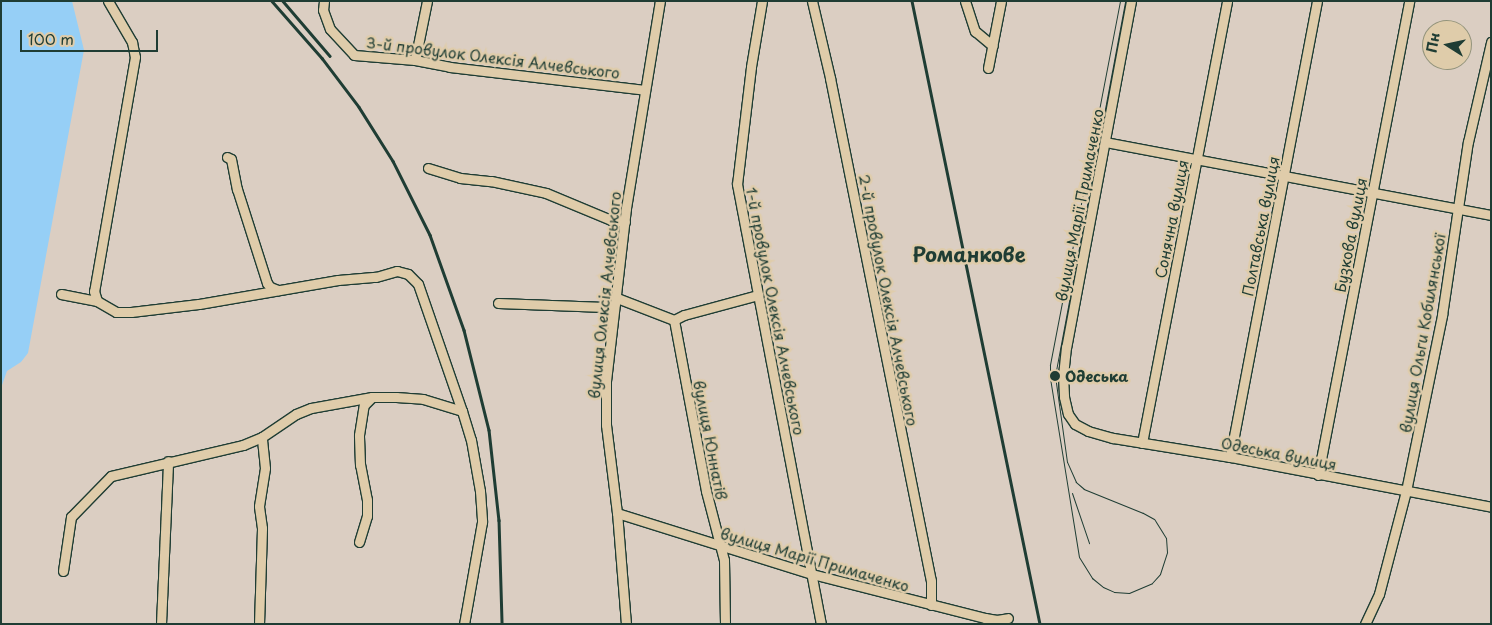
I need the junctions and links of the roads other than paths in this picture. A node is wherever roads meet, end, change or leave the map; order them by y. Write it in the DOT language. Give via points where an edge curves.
graph roads {
  1 [pos="108,1"];
  2 [pos="324,1"];
  3 [pos="427,1"];
  4 [pos="660,1"];
  5 [pos="762,1"];
  6 [pos="812,1"];
  7 [pos="965,1"];
  8 [pos="1002,1"];
  9 [pos="1132,1"];
  10 [pos="1226,1"];
  11 [pos="1317,1"];
  12 [pos="1409,1"];
  13 [pos="1491,42"];
  14 [pos="993,46"];
  15 [pos="415,60"];
  16 [pos="988,68"];
  17 [pos="645,90"];
  18 [pos="1105,142"];
  19 [pos="227,157"];
  20 [pos="1196,159"];
  21 [pos="428,168"];
  22 [pos="1284,176"];
  23 [pos="1372,193"];
  24 [pos="1458,208"];
  25 [pos="1491,215"];
  26 [pos="625,222"];
  27 [pos="278,290"];
  28 [pos="60,294"];
  29 [pos="758,294"];
  30 [pos="617,298"];
  31 [pos="97,301"];
  32 [pos="498,303"];
  33 [pos="674,320"];
  34 [pos="372,397"];
  35 [pos="462,411"];
  36 [pos="1068,414"];
  37 [pos="262,437"];
  38 [pos="1142,443"];
  39 [pos="1230,457"];
  40 [pos="168,461"];
  41 [pos="1318,475"];
  42 [pos="1406,491"];
  43 [pos="1491,507"];
  44 [pos="617,513"];
  45 [pos="359,542"];
  46 [pos="720,547"];
  47 [pos="63,571"];
  48 [pos="812,574"];
  49 [pos="931,605"];
  50 [pos="1008,618"];
  51 [pos="161,624"];
  52 [pos="259,624"];
  53 [pos="464,624"];
  54 [pos="626,624"];
  55 [pos="725,624"];
  56 [pos="822,624"];
  57 [pos="1364,624"];
  1 -- 31 [label="street" via="132,42 135,57 94,291"];
  2 -- 15 [label="street, 3-й провулок Олексія Алчевського" via="326,19 340,42 354,55"];
  3 -- 15 [label="street"];
  4 -- 17 [label="street, вулиця Олексія Алчевського"];
  5 -- 29 [label="street, 1-й провулок Олексія Алчевського" via="737,184"];
  6 -- 49 [label="street, 2-й провулок Олексія Алчевського" via="931,581"];
  7 -- 14 [label="street" via="975,31"];
  8 -- 14 [label="street"];
  9 -- 18 [label="street, вулиця Марії Примаченко"];
  10 -- 20 [label="street, Сонячна вулиця"];
  11 -- 22 [label="street, Полтавська вулиця"];
  12 -- 23 [label="street, Бузкова вулиця"];
  13 -- 24 [label="street, вулиця Ольги Кобилянської" via="1468,142"];
  14 -- 16 [label="street"];
  15 -- 17 [label="street, 3-й провулок Олексія Алчевського"];
  17 -- 26 [label="street, вулиця Олексія Алчевського"];
  18 -- 20 [label="street"];
  18 -- 36 [label="street, вулиця Марії Примаченко" via="1066,347 1063,376"];
  19 -- 27 [label="street" via="267,283"];
  20 -- 22 [label="street"];
  20 -- 38 [label="street, Сонячна вулиця"];
  21 -- 26 [label="street" via="460,178 546,193 611,220"];
  22 -- 23 [label="street"];
  22 -- 39 [label="street, Полтавська вулиця"];
  23 -- 24 [label="street"];
  23 -- 41 [label="street, Бузкова вулиця"];
  24 -- 25 [label="street"];
  24 -- 42 [label="street, вулиця Ольги Кобилянської" via="1442,315"];
  26 -- 30 [label="street, вулиця Олексія Алчевського"];
  27 -- 31 [label="street" via="132,312 116,312"];
  27 -- 35 [label="street" via="397,272 408,274 418,284"];
  28 -- 31 [label="street"];
  29 -- 33 [label="street" via="684,314"];
  29 -- 48 [label="street, 1-й провулок Олексія Алчевського"];
  30 -- 32 [label="street" via="614,306 605,307"];
  30 -- 33 [label="street"];
  30 -- 44 [label="street, вулиця Олексія Алчевського" via="606,382 606,425"];
  33 -- 46 [label="street, вулиця Юннатів" via="706,491"];
  34 -- 35 [label="street" via="423,399"];
  34 -- 37 [label="street" via="311,408 288,418"];
  34 -- 45 [label="street" via="364,405 359,435 360,465 368,500"];
  35 -- 53 [label="street" via="471,440 482,522"];
  36 -- 38 [label="street, Одеська вулиця" via="1075,424 1088,431"];
  37 -- 40 [label="street" via="208,454"];
  37 -- 52 [label="street"];
  38 -- 39 [label="street, Одеська вулиця"];
  39 -- 41 [label="street, Одеська вулиця"];
  40 -- 47 [label="street" via="112,476 71,517"];
  40 -- 51 [label="street"];
  41 -- 42 [label="street, Одеська вулиця"];
  42 -- 43 [label="street, Одеська вулиця"];
  42 -- 57 [label="street, вулиця Ольги Кобилянської" via="1379,594"];
  44 -- 46 [label="street, вулиця Марії Примаченко"];
  44 -- 54 [label="street, вулиця Олексія Алчевського"];
  46 -- 48 [label="street, вулиця Марії Примаченко"];
  46 -- 55 [label="street, вулиця Юннатів" via="724,560"];
  48 -- 49 [label="street, вулиця Марії Примаченко"];
  48 -- 56 [label="street, 1-й провулок Олексія Алчевського"];
  49 -- 50 [label="street, вулиця Марії Примаченко" via="985,618"];
}
